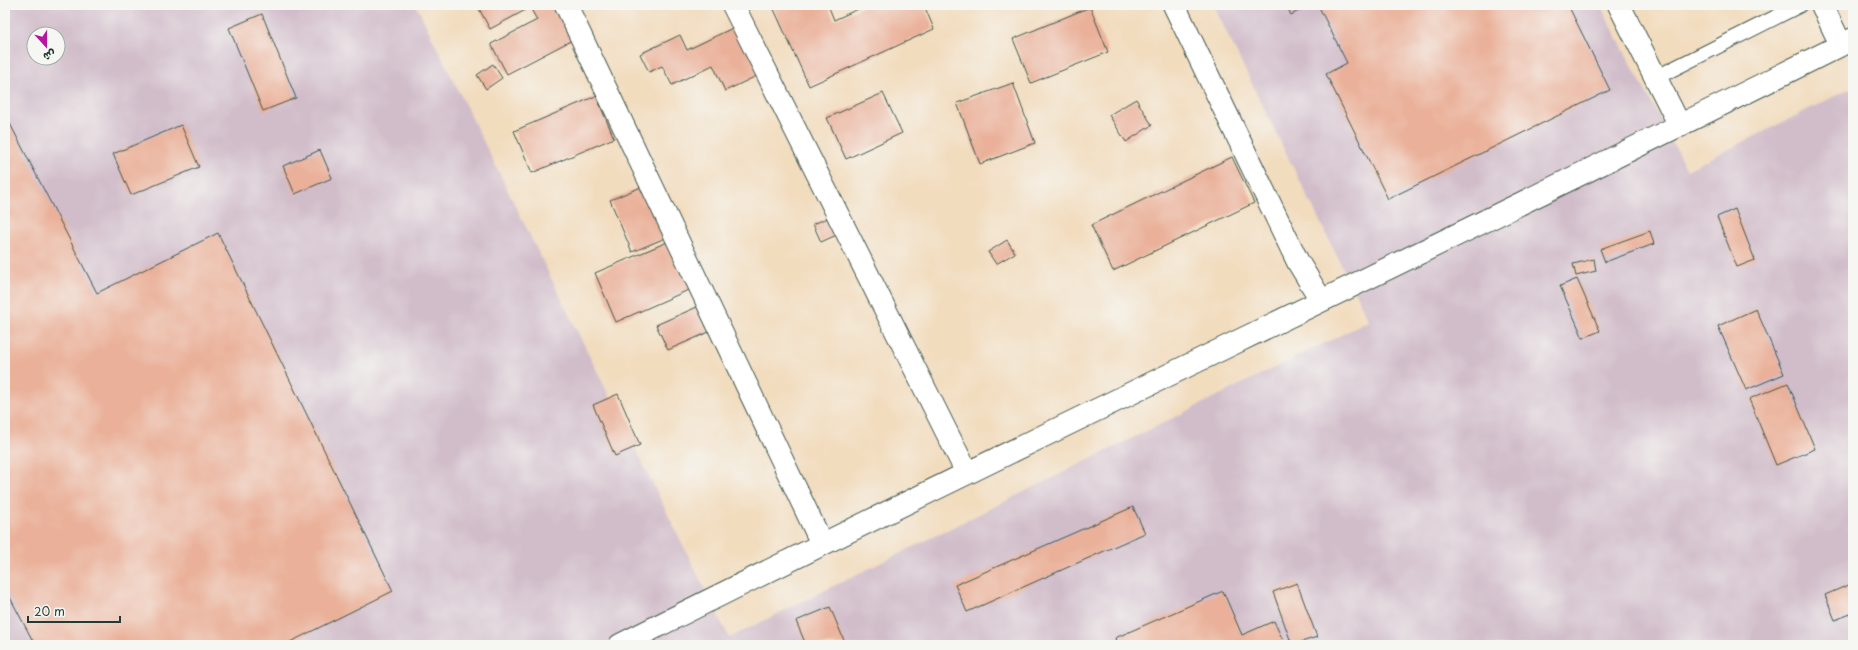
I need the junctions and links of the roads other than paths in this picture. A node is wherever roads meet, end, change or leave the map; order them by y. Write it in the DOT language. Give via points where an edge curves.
graph roads {
  1 [pos="566,5"];
  2 [pos="734,5"];
  3 [pos="1174,5"];
  4 [pos="1619,5"];
  5 [pos="1800,5"];
  6 [pos="1822,5"];
  7 [pos="1847,42"];
  8 [pos="1655,78"];
  9 [pos="1680,126"];
  10 [pos="1321,300"];
  11 [pos="967,474"];
  12 [pos="822,544"];
  13 [pos="620,645"];
  1 -- 12 [label="street"];
  2 -- 11 [label="street"];
  3 -- 10 [label="street" via="1298,262"];
  4 -- 8 [label="street"];
  5 -- 8 [label="lane"];
  6 -- 7 [label="street"];
  7 -- 9 [label="street"];
  8 -- 9 [label="street"];
  9 -- 10 [label="street"];
  10 -- 11 [label="street"];
  11 -- 12 [label="street"];
  12 -- 13 [label="street"];
}
